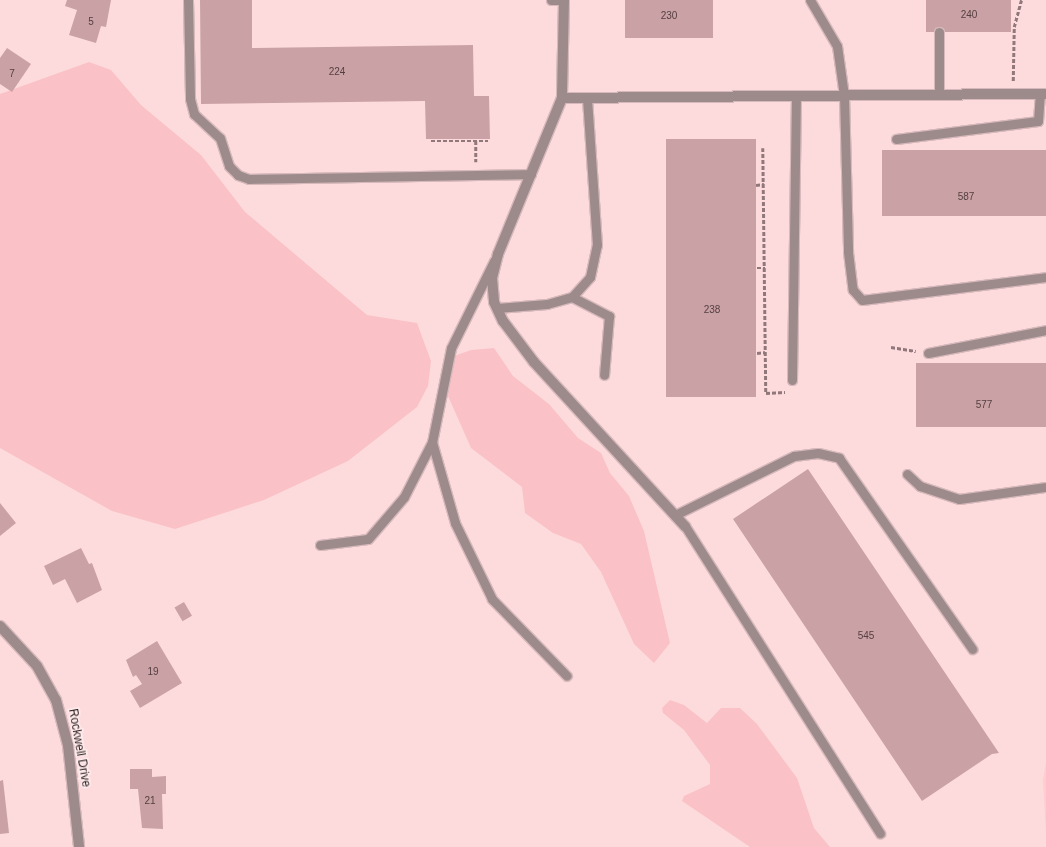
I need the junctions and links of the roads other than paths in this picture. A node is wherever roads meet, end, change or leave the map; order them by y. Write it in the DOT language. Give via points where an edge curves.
graph roads {
  1 [pos="188,0"];
  2 [pos="551,0"];
  3 [pos="564,0"];
  4 [pos="810,0"];
  5 [pos="939,32"];
  6 [pos="939,94"];
  7 [pos="1043,94"];
  8 [pos="844,95"];
  9 [pos="796,96"];
  10 [pos="562,98"];
  11 [pos="587,98"];
  12 [pos="896,139"];
  13 [pos="531,174"];
  14 [pos="501,246"];
  15 [pos="1046,277"];
  16 [pos="572,297"];
  17 [pos="496,308"];
  18 [pos="1046,330"];
  19 [pos="928,353"];
  20 [pos="604,375"];
  21 [pos="792,380"];
  22 [pos="432,442"];
  23 [pos="907,474"];
  24 [pos="1046,487"];
  25 [pos="675,515"];
  26 [pos="684,526"];
  27 [pos="320,544"];
  28 [pos="0,626"];
  29 [pos="972,649"];
  30 [pos="567,676"];
  31 [pos="880,833"];
  32 [pos="79,847"];
  1 -- 13 [label="lane" via="190,99 194,114 220,138 229,166 238,175 249,179"];
  2 -- 3 [label="lane"];
  3 -- 10 [label="street"];
  4 -- 8 [label="lane" via="837,46"];
  5 -- 6 [label="lane"];
  6 -- 7 [label="street"];
  6 -- 8 [label="street"];
  7 -- 12 [label="lane" via="1038,121"];
  8 -- 9 [label="street"];
  8 -- 15 [label="lane" via="848,252 853,290 862,300"];
  9 -- 11 [label="street"];
  9 -- 21 [label="lane"];
  10 -- 11 [label="street"];
  10 -- 13 [label="street"];
  11 -- 16 [label="lane" via="597,245 590,277"];
  13 -- 14 [label="street"];
  14 -- 17 [label="street" via="492,278"];
  14 -- 22 [label="lane" via="451,348"];
  16 -- 17 [label="lane" via="547,304"];
  16 -- 20 [label="lane" via="609,316"];
  17 -- 25 [label="street" via="534,362"];
  18 -- 19 [label="lane"];
  22 -- 27 [label="lane" via="404,497 368,539"];
  22 -- 30 [label="lane" via="455,524 492,599"];
  23 -- 24 [label="lane" via="920,486 958,499"];
  25 -- 26 [label="street"];
  25 -- 29 [label="lane" via="794,456 818,453 839,458"];
  26 -- 31 [label="lane"];
  28 -- 32 [label="street, Rockwell Drive" via="37,666 56,700 68,745"];
}
